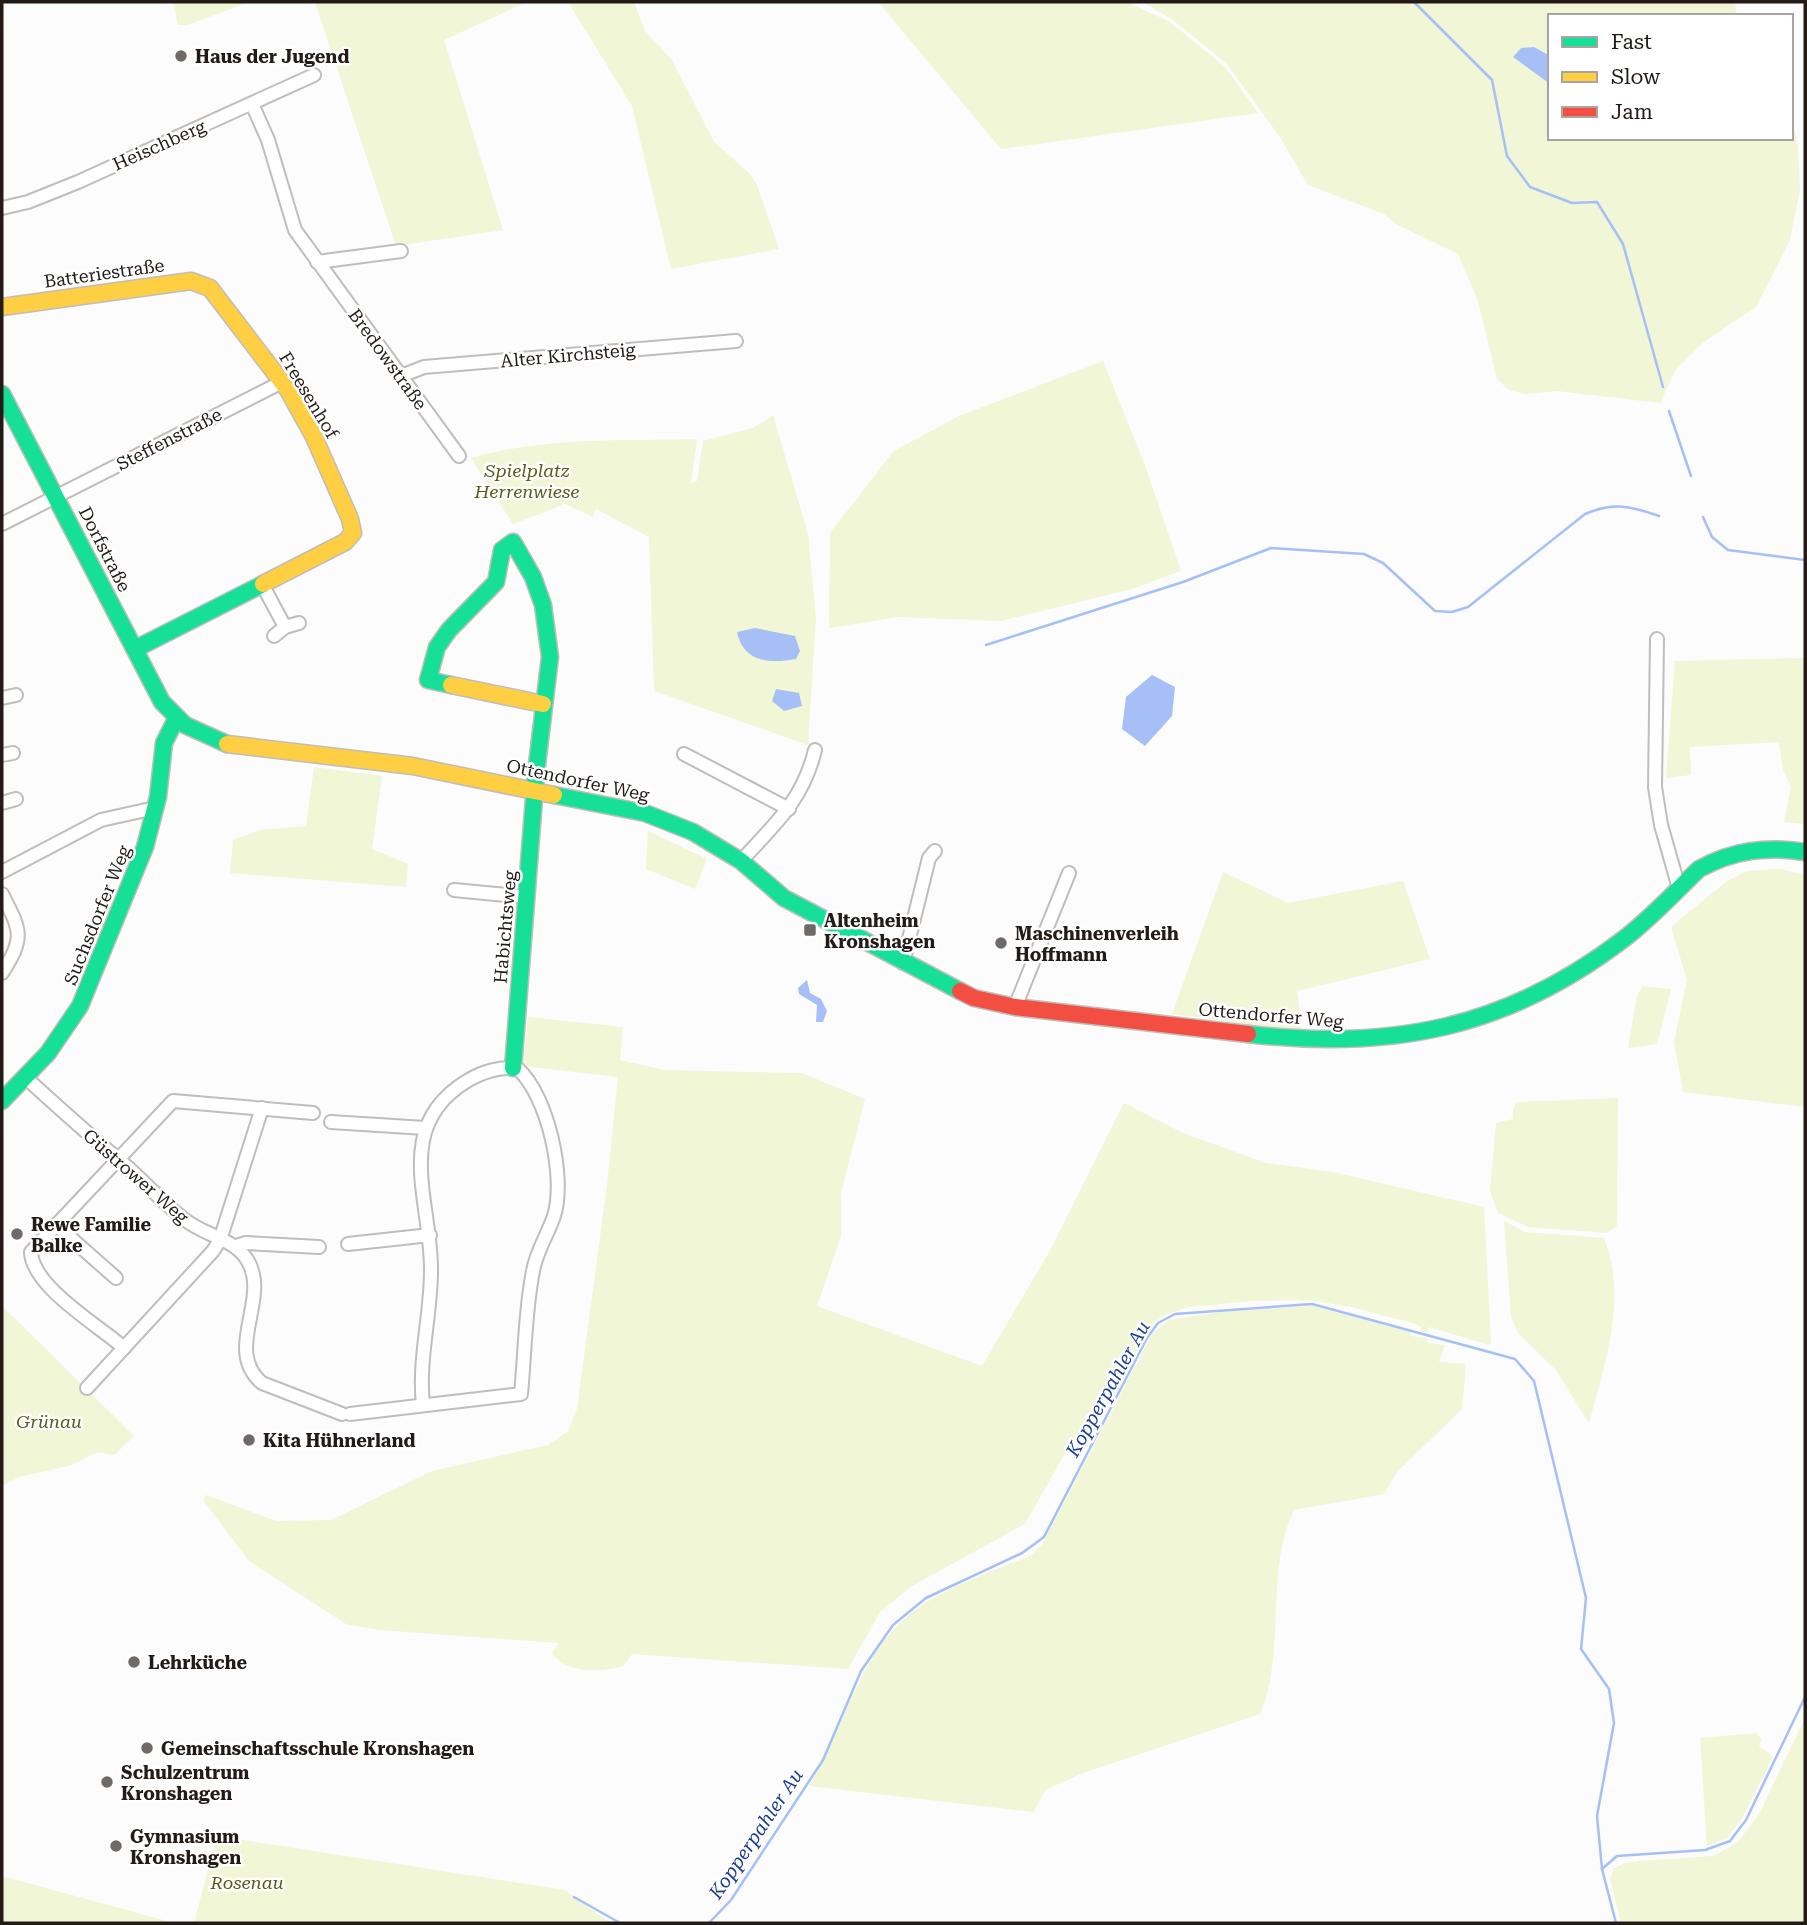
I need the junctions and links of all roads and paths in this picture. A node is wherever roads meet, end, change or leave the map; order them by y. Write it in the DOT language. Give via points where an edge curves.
graph roads {
  1 [pos="314,75"];
  2 [pos="252,104"];
  3 [pos="2,208"];
  4 [pos="401,251"];
  5 [pos="317,262"];
  6 [pos="210,288"];
  7 [pos="2,307"];
  8 [pos="736,341"];
  9 [pos="401,376"];
  10 [pos="282,382"];
  11 [pos="2,394"];
  12 [pos="459,456"];
  13 [pos="56,496"];
  14 [pos="2,524"];
  15 [pos="262,584"];
  16 [pos="299,624"];
  17 [pos="285,627"];
  18 [pos="274,636"];
  19 [pos="1657,639"];
  20 [pos="135,649"];
  21 [pos="16,695"];
  22 [pos="2,698"];
  23 [pos="543,704"];
  24 [pos="176,719"];
  25 [pos="815,750"];
  26 [pos="684,754"];
  27 [pos="535,790"];
  28 [pos="16,799"];
  29 [pos="2,803"];
  30 [pos="155,808"];
  31 [pos="789,809"];
  32 [pos="935,850"];
  33 [pos="1805,852"];
  34 [pos="741,861"];
  35 [pos="2,872"];
  36 [pos="1069,873"];
  37 [pos="1679,888"];
  38 [pos="454,890"];
  39 [pos="2,894"];
  40 [pos="527,897"];
  41 [pos="903,962"];
  42 [pos="2,973"];
  43 [pos="1015,1007"];
  44 [pos="513,1068"];
  45 [pos="25,1077"];
  46 [pos="2,1101"];
  47 [pos="262,1108"];
  48 [pos="313,1113"];
  49 [pos="331,1122"];
  50 [pos="425,1128"];
  51 [pos="117,1159"];
  52 [pos="55,1225"];
  53 [pos="430,1236"];
  54 [pos="220,1240"];
  55 [pos="348,1244"];
  56 [pos="236,1246"];
  57 [pos="319,1247"];
  58 [pos="116,1278"];
  59 [pos="124,1348"];
  60 [pos="87,1388"];
  61 [pos="423,1405"];
  1 -- 2 [label="street, Heischberg"];
  2 -- 3 [label="street, Heischberg" via="47,196"];
  2 -- 5 [label="street, Bredowstraße" via="268,140 287,212"];
  4 -- 5 [label="street"];
  5 -- 9 [label="street, Bredowstraße"];
  6 -- 7 [label="main road, Batteriestraße" via="191,281"];
  6 -- 10 [label="main road, Freesenhof"];
  8 -- 9 [label="street, Alter Kirchsteig" via="424,367"];
  9 -- 12 [label="street, Bredowstraße"];
  10 -- 13 [label="street, Steffenstraße"];
  10 -- 15 [label="main road, Freesenhof" via="314,438 353,533 345,542"];
  11 -- 13 [label="main road, Dorfstraße"];
  13 -- 14 [label="street, Steffenstraße"];
  13 -- 20 [label="main road, Dorfstraße"];
  15 -- 17 [label="street"];
  15 -- 20 [label="main road"];
  16 -- 17 [label="street"];
  17 -- 18 [label="street"];
  19 -- 37 [label="street" via="1656,787 1661,825"];
  20 -- 24 [label="main road, Dorfstraße"];
  21 -- 22 [label="street"];
  23 -- 23 [label="main road, Habichtsweg" via="550,657 547,629 533,578 513,542 502,550 496,582 437,647 428,680"];
  23 -- 27 [label="main road, Habichtsweg"];
  24 -- 27 [label="main road, Ottendorfer Weg" via="228,744 413,766"];
  24 -- 30 [label="main road, Suchsdorfer Weg" via="164,743"];
  25 -- 31 [label="street" via="808,778"];
  26 -- 31 [label="street"];
  27 -- 34 [label="main road, Ottendorfer Weg" via="645,813 693,832"];
  27 -- 40 [label="main road, Habichtsweg"];
  28 -- 29 [label="street"];
  30 -- 35 [label="street" via="101,820"];
  30 -- 45 [label="main road, Suchsdorfer Weg" via="137,869 80,1006 66,1030"];
  31 -- 34 [label="street"];
  32 -- 41 [label="street" via="929,858"];
  33 -- 37 [label="main road, Ottendorfer Weg" via="1770,846 1747,848 1713,860"];
  34 -- 41 [label="main road, Ottendorfer Weg" via="785,898"];
  36 -- 43 [label="street"];
  37 -- 43 [label="main road, Ottendorfer Weg" via="1627,937 1560,982 1489,1015 1416,1035 1324,1041"];
  38 -- 40 [label="street"];
  39 -- 42 [label="street" via="15,920 19,944"];
  40 -- 44 [label="main road, Habichtsweg"];
  41 -- 43 [label="main road, Ottendorfer Weg" via="974,998"];
  44 -- 50 [label="street" via="484,1073 460,1085 439,1105"];
  44 -- 61 [label="street" via="522,1073 543,1111 556,1161 555,1213 533,1269 521,1394"];
  45 -- 46 [label="main road, Suchsdorfer Weg"];
  45 -- 51 [label="street, Güstrower Weg"];
  47 -- 48 [label="street"];
  47 -- 51 [label="street" via="173,1101"];
  47 -- 54 [label="street"];
  49 -- 50 [label="street"];
  50 -- 53 [label="street" via="419,1174"];
  51 -- 52 [label="street"];
  51 -- 54 [label="street, Güstrower Weg" via="183,1219"];
  52 -- 58 [label="street"];
  52 -- 59 [label="street" via="31,1252 31,1261 82,1318"];
  53 -- 55 [label="street"];
  53 -- 61 [label="street" via="430,1297 420,1380"];
  54 -- 56 [label="street, Güstrower Weg"];
  54 -- 59 [label="street"];
  56 -- 57 [label="street" via="246,1242"];
  56 -- 61 [label="street" via="252,1271 254,1292 245,1346 249,1370 262,1384 346,1414"];
  59 -- 60 [label="street"];
}
